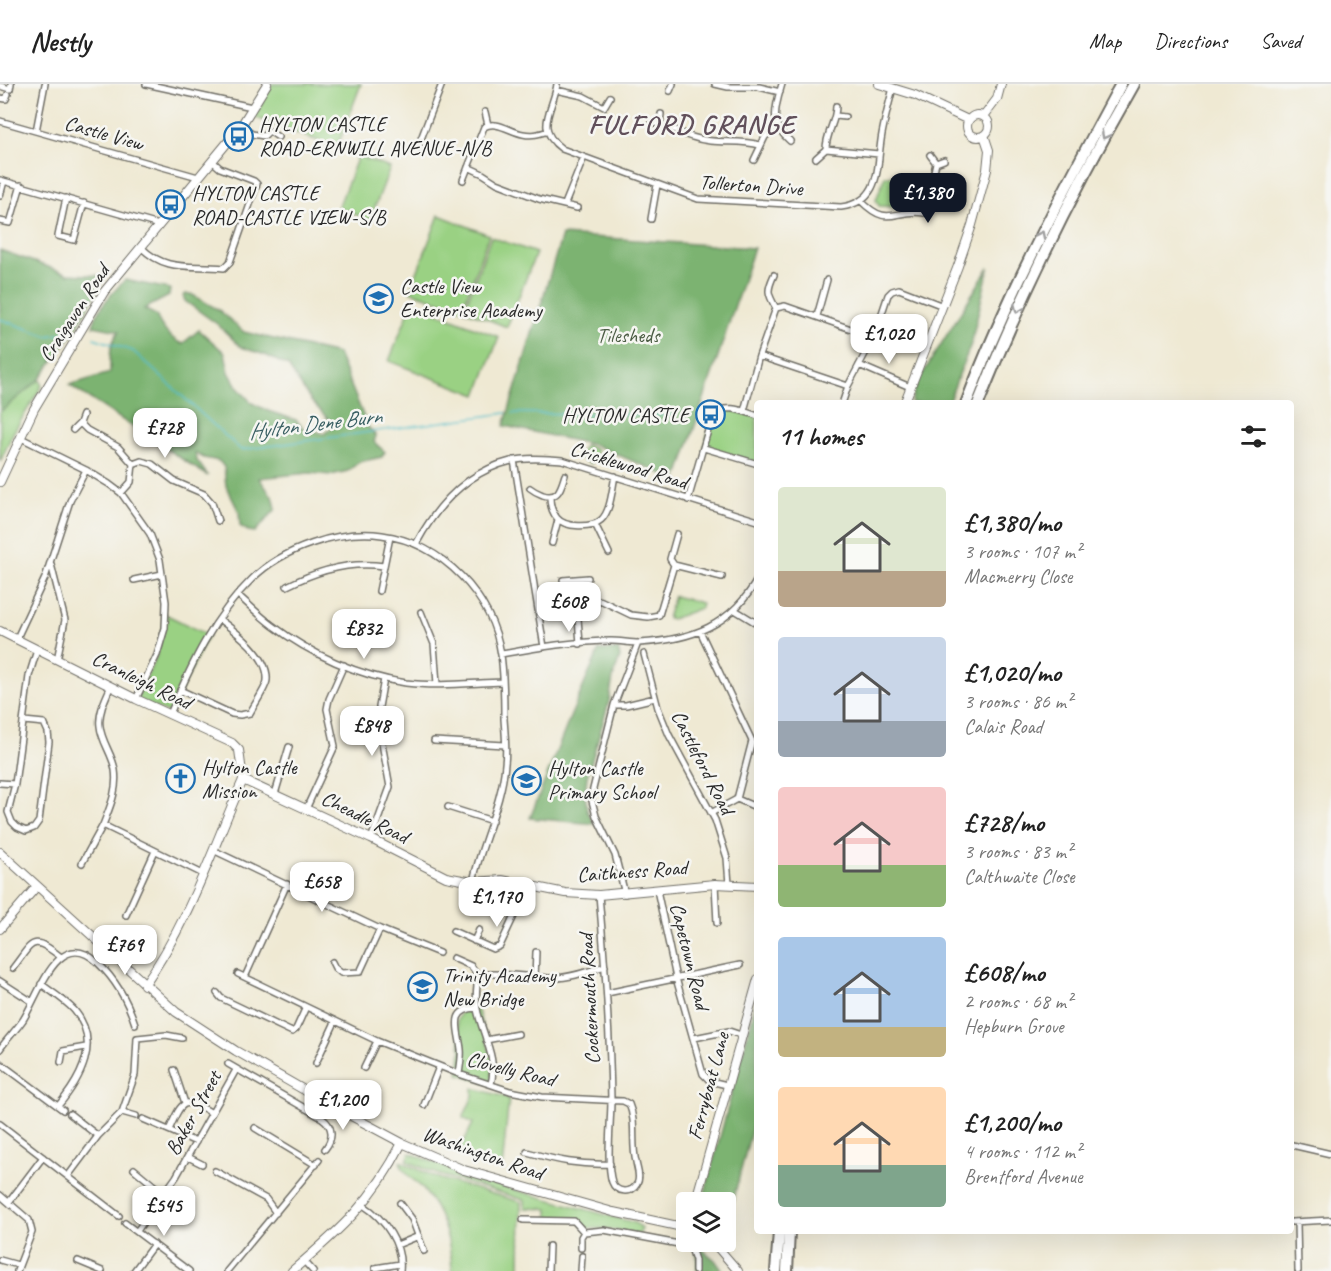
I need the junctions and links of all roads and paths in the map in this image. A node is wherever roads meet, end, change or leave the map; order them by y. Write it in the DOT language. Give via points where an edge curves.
graph roads {
  1 [pos="11,84"];
  2 [pos="45,84"];
  3 [pos="146,84"];
  4 [pos="267,84"];
  5 [pos="442,84"];
  6 [pos="673,84"];
  7 [pos="715,84"];
  8 [pos="782,84"];
  9 [pos="879,84"];
  10 [pos="1001,84"];
  11 [pos="1121,84"];
  12 [pos="1134,84"];
  13 [pos="0,86"];
  14 [pos="556,87"];
  15 [pos="893,88"];
  16 [pos="670,91"];
  17 [pos="780,93"];
  18 [pos="8,94"];
  19 [pos="610,97"];
  20 [pos="0,98"];
  21 [pos="836,106"];
  22 [pos="252,107"];
  23 [pos="485,112"];
  24 [pos="661,114"];
  25 [pos="836,116"];
  26 [pos="984,116"];
  27 [pos="845,117"];
  28 [pos="968,120"];
  29 [pos="0,121"];
  30 [pos="652,123"];
  31 [pos="660,123"];
  32 [pos="488,125"];
  33 [pos="777,125"];
  34 [pos="241,126"];
  35 [pos="36,131"];
  36 [pos="548,131"];
  37 [pos="984,135"];
  38 [pos="278,137"];
  39 [pos="790,141"];
  40 [pos="760,145"];
  41 [pos="826,149"];
  42 [pos="416,152"];
  43 [pos="879,154"];
  44 [pos="930,155"];
  45 [pos="584,157"];
  46 [pos="816,158"];
  47 [pos="754,160"];
  48 [pos="944,160"];
  49 [pos="212,161"];
  50 [pos="936,163"];
  51 [pos="468,167"];
  52 [pos="198,177"];
  53 [pos="2,180"];
  54 [pos="463,180"];
  55 [pos="21,185"];
  56 [pos="657,185"];
  57 [pos="0,196"];
  58 [pos="66,198"];
  59 [pos="861,201"];
  60 [pos="84,203"];
  61 [pos="565,204"];
  62 [pos="577,208"];
  63 [pos="924,213"];
  64 [pos="651,219"];
  65 [pos="931,219"];
  66 [pos="0,221"];
  67 [pos="159,225"];
  68 [pos="141,248"];
  69 [pos="774,275"];
  70 [pos="827,280"];
  71 [pos="943,306"];
  72 [pos="776,308"];
  73 [pos="817,316"];
  74 [pos="874,337"];
  75 [pos="759,356"];
  76 [pos="859,365"];
  77 [pos="848,387"];
  78 [pos="910,387"];
  79 [pos="843,400"];
  80 [pos="905,400"];
  81 [pos="967,400"];
  82 [pos="980,400"];
  83 [pos="744,411"];
  84 [pos="83,415"];
  85 [pos="754,415"];
  86 [pos="80,423"];
  87 [pos="73,430"];
  88 [pos="21,438"];
  89 [pos="704,448"];
  90 [pos="514,460"];
  91 [pos="754,463"];
  92 [pos="133,464"];
  93 [pos="86,470"];
  94 [pos="565,475"];
  95 [pos="615,476"];
  96 [pos="0,482"];
  97 [pos="530,488"];
  98 [pos="121,493"];
  99 [pos="549,497"];
  100 [pos="688,500"];
  101 [pos="558,520"];
  102 [pos="754,520"];
  103 [pos="218,521"];
  104 [pos="595,524"];
  105 [pos="677,534"];
  106 [pos="390,537"];
  107 [pos="552,543"];
  108 [pos="416,544"];
  109 [pos="609,553"];
  110 [pos="50,562"];
  111 [pos="674,565"];
  112 [pos="384,566"];
  113 [pos="162,574"];
  114 [pos="722,577"];
  115 [pos="588,578"];
  116 [pos="134,580"];
  117 [pos="563,580"];
  118 [pos="575,580"];
  119 [pos="287,586"];
  120 [pos="754,586"];
  121 [pos="56,589"];
  122 [pos="40,590"];
  123 [pos="379,591"];
  124 [pos="238,595"];
  125 [pos="577,602"];
  126 [pos="735,610"];
  127 [pos="421,612"];
  128 [pos="219,620"];
  129 [pos="754,622"];
  130 [pos="0,631"];
  131 [pos="700,632"];
  132 [pos="15,640"];
  133 [pos="638,643"];
  134 [pos="580,644"];
  135 [pos="544,647"];
  136 [pos="37,650"];
  137 [pos="501,654"];
  138 [pos="644,654"];
  139 [pos="57,660"];
  140 [pos="344,665"];
  141 [pos="384,679"];
  142 [pos="503,682"];
  143 [pos="437,684"];
  144 [pos="111,686"];
  145 [pos="180,690"];
  146 [pos="655,698"];
  147 [pos="136,699"];
  148 [pos="614,705"];
  149 [pos="170,714"];
  150 [pos="24,721"];
  151 [pos="754,740"];
  152 [pos="434,741"];
  153 [pos="505,745"];
  154 [pos="754,745"];
  155 [pos="289,747"];
  156 [pos="243,780"];
  157 [pos="0,783"];
  158 [pos="15,784"];
  159 [pos="275,794"];
  160 [pos="737,799"];
  161 [pos="754,806"];
  162 [pos="448,807"];
  163 [pos="306,809"];
  164 [pos="711,813"];
  165 [pos="492,821"];
  166 [pos="103,825"];
  167 [pos="371,839"];
  168 [pos="215,850"];
  169 [pos="155,851"];
  170 [pos="0,852"];
  171 [pos="82,863"];
  172 [pos="203,874"];
  173 [pos="473,882"];
  174 [pos="517,883"];
  175 [pos="286,884"];
  176 [pos="715,884"];
  177 [pos="729,884"];
  178 [pos="37,886"];
  179 [pos="754,886"];
  180 [pos="657,890"];
  181 [pos="625,894"];
  182 [pos="599,895"];
  183 [pos="126,915"];
  184 [pos="717,923"];
  185 [pos="0,929"];
  186 [pos="380,929"];
  187 [pos="479,930"];
  188 [pos="453,932"];
  189 [pos="474,941"];
  190 [pos="536,952"];
  191 [pos="439,953"];
  192 [pos="61,957"];
  193 [pos="453,958"];
  194 [pos="332,962"];
  195 [pos="740,965"];
  196 [pos="605,966"];
  197 [pos="13,968"];
  198 [pos="238,974"];
  199 [pos="478,975"];
  200 [pos="245,977"];
  201 [pos="535,978"];
  202 [pos="676,978"];
  203 [pos="0,981"];
  204 [pos="41,984"];
  205 [pos="144,985"];
  206 [pos="754,992"];
  207 [pos="217,993"];
  208 [pos="607,993"];
  209 [pos="31,1001"];
  210 [pos="306,1007"];
  211 [pos="477,1008"];
  212 [pos="335,1022"];
  213 [pos="135,1024"];
  214 [pos="518,1034"];
  215 [pos="741,1035"];
  216 [pos="182,1038"];
  217 [pos="694,1038"];
  218 [pos="486,1040"];
  219 [pos="377,1041"];
  220 [pos="86,1047"];
  221 [pos="0,1048"];
  222 [pos="61,1062"];
  223 [pos="0,1063"];
  224 [pos="316,1063"];
  225 [pos="228,1064"];
  226 [pos="439,1067"];
  227 [pos="364,1068"];
  228 [pos="174,1070"];
  229 [pos="236,1070"];
  230 [pos="459,1074"];
  231 [pos="491,1084"];
  232 [pos="727,1084"];
  233 [pos="611,1101"];
  234 [pos="184,1104"];
  235 [pos="424,1105"];
  236 [pos="122,1112"];
  237 [pos="212,1113"];
  238 [pos="69,1114"];
  239 [pos="136,1116"];
  240 [pos="143,1119"];
  241 [pos="0,1124"];
  242 [pos="255,1128"];
  243 [pos="169,1130"];
  244 [pos="98,1136"];
  245 [pos="196,1142"];
  246 [pos="402,1143"];
  247 [pos="1294,1145"];
  248 [pos="326,1149"];
  249 [pos="527,1152"];
  250 [pos="1331,1154"];
  251 [pos="43,1157"];
  252 [pos="188,1158"];
  253 [pos="202,1164"];
  254 [pos="610,1164"];
  255 [pos="134,1169"];
  256 [pos="215,1171"];
  257 [pos="68,1176"];
  258 [pos="698,1192"];
  259 [pos="164,1194"];
  260 [pos="0,1195"];
  261 [pos="9,1202"];
  262 [pos="400,1203"];
  263 [pos="363,1205"];
  264 [pos="276,1213"];
  265 [pos="119,1216"];
  266 [pos="523,1220"];
  267 [pos="1331,1220"];
  268 [pos="125,1222"];
  269 [pos="1294,1222"];
  270 [pos="676,1226"];
  271 [pos="137,1231"];
  272 [pos="584,1232"];
  273 [pos="779,1234"];
  274 [pos="789,1234"];
  275 [pos="419,1236"];
  276 [pos="154,1244"];
  277 [pos="397,1245"];
  278 [pos="549,1246"];
  279 [pos="581,1248"];
  280 [pos="424,1251"];
  281 [pos="722,1252"];
  282 [pos="582,1256"];
  283 [pos="0,1260"];
  284 [pos="78,1261"];
  285 [pos="304,1261"];
  286 [pos="18,1268"];
  287 [pos="375,1268"];
  288 [pos="400,1268"];
  289 [pos="102,1271"];
  290 [pos="134,1271"];
  291 [pos="189,1271"];
  292 [pos="227,1271"];
  293 [pos="292,1271"];
  294 [pos="313,1271"];
  295 [pos="548,1271"];
  296 [pos="581,1271"];
  297 [pos="694,1271"];
  298 [pos="738,1271"];
  299 [pos="776,1271"];
  300 [pos="787,1271"];
  301 [pos="1298,1271"];
  1 -- 13 [label="street" via="9,89"];
  2 -- 35 [label="street"];
  3 -- 22 [label="street"];
  4 -- 22 [label="street, Craigavon Road"];
  5 -- 42 [label="street"];
  6 -- 16 [label="street"];
  7 -- 17 [label="street" via="759,87"];
  8 -- 17 [label="street"];
  9 -- 15 [label="street"];
  10 -- 26 [label="street" via="997,99"];
  81 -- 11 [label="highway, one-way" via="1025,268"];
  12 -- 82 [label="highway, one-way" via="1029,285"];
  14 -- 19 [label="street" via="604,107"];
  14 -- 36 [label="street" via="547,114"];
  15 -- 28 [label="street"];
  15 -- 43 [label="street"];
  17 -- 33 [label="street" via="775,110"];
  18 -- 20 [label="street" via="6,99"];
  21 -- 25 [label="street"];
  22 -- 34 [label="street, Craigavon Road"];
  23 -- 32 [label="street"];
  24 -- 31 [label="street"];
  25 -- 27 [label="street"];
  25 -- 41 [label="street" via="828,131"];
  26 -- 28 [label="street" via="974,115"];
  26 -- 37 [label="street" via="989,126"];
  28 -- 37 [label="street" via="970,134"];
  29 -- 35 [label="street, Castle View"];
  30 -- 31 [label="street"];
  31 -- 40 [label="street" via="708,141"];
  32 -- 36 [label="street" via="526,135"];
  32 -- 51 [label="street" via="480,133"];
  33 -- 39 [label="street"];
  33 -- 40 [label="street"];
  34 -- 38 [label="street" via="258,136 269,131"];
  34 -- 49 [label="street, Craigavon Road"];
  35 -- 52 [label="street, Castle View"];
  36 -- 45 [label="street, Tollerton Drive" via="562,149"];
  37 -- 71 [label="street" via="989,150 987,170"];
  40 -- 47 [label="street"];
  41 -- 43 [label="street"];
  41 -- 46 [label="street"];
  43 -- 59 [label="street" via="874,185"];
  44 -- 50 [label="street"];
  45 -- 56 [label="street, Tollerton Drive"];
  45 -- 61 [label="street"];
  48 -- 50 [label="street"];
  49 -- 52 [label="street, Craigavon Road"];
  49 -- 68 [label="street" via="257,184 230,262 224,268 167,265"];
  50 -- 63 [label="street"];
  51 -- 54 [label="street"];
  51 -- 61 [label="street" via="497,183"];
  52 -- 67 [label="street, Craigavon Road"];
  53 -- 55 [label="street"];
  53 -- 57 [label="street"];
  55 -- 58 [label="street"];
  55 -- 66 [label="street" via="10,223"];
  56 -- 59 [label="street, Tollerton Drive" via="699,199 841,207"];
  56 -- 64 [label="street"];
  58 -- 60 [label="street"];
  58 -- 60 [label="street" via="58,236 74,240"];
  59 -- 63 [label="street" via="881,216"];
  60 -- 67 [label="street"];
  61 -- 62 [label="street"];
  63 -- 65 [label="street"];
  67 -- 68 [label="street, Craigavon Road"];
  68 -- 88 [label="street, Craigavon Road" via="104,292 34,409"];
  69 -- 72 [label="street" via="768,289"];
  70 -- 73 [label="street"];
  71 -- 74 [label="street" via="899,289 892,291"];
  71 -- 78 [label="street"];
  72 -- 73 [label="street" via="785,306"];
  72 -- 75 [label="street"];
  73 -- 74 [label="street"];
  74 -- 76 [label="street"];
  75 -- 77 [label="street"];
  75 -- 83 [label="street"];
  76 -- 77 [label="street"];
  76 -- 78 [label="street"];
  77 -- 79 [label="street"];
  78 -- 80 [label="street"];
  83 -- 85 [label="street"];
  83 -- 89 [label="street" via="724,408 713,413"];
  84 -- 86 [label="street"];
  86 -- 87 [label="street"];
  86 -- 92 [label="street" via="118,447"];
  88 -- 93 [label="street"];
  88 -- 96 [label="street, Craigavon Road"];
  89 -- 91 [label="street"];
  89 -- 100 [label="street"];
  90 -- 95 [label="street, Cricklewood Road" via="562,460"];
  90 -- 108 [label="street, Cricklewood Road" via="459,486 443,502"];
  90 -- 135 [label="street"];
  92 -- 98 [label="street" via="131,482"];
  92 -- 103 [label="street" via="152,464 174,481 204,494"];
  93 -- 98 [label="street"];
  93 -- 110 [label="street" via="70,501"];
  94 -- 99 [label="street" via="560,492"];
  95 -- 100 [label="street, Cricklewood Road"];
  95 -- 104 [label="street" via="606,514"];
  97 -- 99 [label="street"];
  98 -- 113 [label="street" via="150,534"];
  99 -- 101 [label="street"];
  100 -- 102 [label="street, Cricklewood Road"];
  101 -- 104 [label="street" via="567,524"];
  101 -- 107 [label="street"];
  104 -- 109 [label="street"];
  105 -- 111 [label="street" via="670,559"];
  106 -- 108 [label="street"];
  106 -- 112 [label="street"];
  106 -- 124 [label="street" via="345,536 309,544 252,578"];
  108 -- 137 [label="street" via="442,559 471,586 492,619"];
  110 -- 121 [label="street"];
  110 -- 122 [label="street"];
  111 -- 114 [label="street"];
  111 -- 125 [label="street" via="659,615 631,615 593,599"];
  112 -- 119 [label="street" via="332,568"];
  112 -- 123 [label="street"];
  113 -- 116 [label="street"];
  113 -- 147 [label="street" via="165,628"];
  115 -- 118 [label="street"];
  117 -- 118 [label="street"];
  118 -- 125 [label="street"];
  120 -- 126 [label="street"];
  121 -- 122 [label="street"];
  121 -- 139 [label="street" via="65,620"];
  122 -- 132 [label="street"];
  124 -- 128 [label="street"];
  124 -- 140 [label="street" via="273,626"];
  125 -- 134 [label="street"];
  126 -- 129 [label="street"];
  126 -- 131 [label="street"];
  127 -- 143 [label="street" via="434,644"];
  128 -- 145 [label="street" via="195,656"];
  128 -- 145 [label="street" via="240,634 264,664 267,680 250,713 232,714"];
  130 -- 132 [label="street, Cranleigh Road"];
  131 -- 133 [label="street" via="673,640"];
  131 -- 151 [label="street"];
  132 -- 136 [label="street, Cranleigh Road"];
  133 -- 134 [label="street"];
  133 -- 148 [label="street"];
  134 -- 135 [label="street"];
  135 -- 137 [label="street"];
  136 -- 139 [label="street, Cranleigh Road"];
  136 -- 150 [label="street" via="29,676"];
  137 -- 142 [label="street"];
  138 -- 146 [label="street, Castleford Road"];
  139 -- 144 [label="street, Cranleigh Road"];
  140 -- 141 [label="street"];
  140 -- 163 [label="street" via="327,709 335,746"];
  141 -- 143 [label="street"];
  141 -- 167 [label="street" via="379,727 390,787"];
  142 -- 143 [label="street"];
  142 -- 153 [label="street"];
  144 -- 147 [label="street, Cranleigh Road"];
  144 -- 166 [label="street" via="100,726 112,758 115,783"];
  145 -- 149 [label="street"];
  146 -- 148 [label="street"];
  146 -- 164 [label="street, Castleford Road" via="669,735"];
  147 -- 149 [label="street, Cranleigh Road"];
  148 -- 181 [label="street" via="591,797 615,855"];
  149 -- 156 [label="street, Cranleigh Road" via="232,743 239,750"];
  150 -- 158 [label="street"];
  150 -- 158 [label="street" via="44,723 49,742 39,821 26,831 12,822 8,812"];
  152 -- 153 [label="street"];
  153 -- 165 [label="street" via="506,764"];
  154 -- 160 [label="street"];
  155 -- 159 [label="street"];
  156 -- 159 [label="street, Cheadle Road"];
  156 -- 168 [label="street"];
  157 -- 158 [label="street"];
  159 -- 163 [label="street, Cheadle Road"];
  160 -- 161 [label="street"];
  160 -- 164 [label="street"];
  162 -- 165 [label="street"];
  163 -- 167 [label="street, Cheadle Road"];
  164 -- 177 [label="street, Castleford Road" via="723,842"];
  165 -- 173 [label="street"];
  166 -- 169 [label="street"];
  166 -- 171 [label="street"];
  167 -- 173 [label="street, Cheadle Road" via="446,877"];
  168 -- 172 [label="street"];
  168 -- 175 [label="street"];
  169 -- 172 [label="street"];
  169 -- 183 [label="street"];
  170 -- 178 [label="street, Washington Road"];
  172 -- 205 [label="street" via="166,953"];
  173 -- 174 [label="street, Caithness Road"];
  174 -- 182 [label="street, Caithness Road"];
  174 -- 189 [label="street" via="515,914 500,946 493,949"];
  175 -- 186 [label="street"];
  175 -- 200 [label="street"];
  176 -- 177 [label="street, Caithness Road"];
  176 -- 180 [label="street, Caithness Road"];
  176 -- 184 [label="street"];
  177 -- 179 [label="street, Caithness Road"];
  178 -- 185 [label="street"];
  178 -- 205 [label="street, Washington Road"];
  180 -- 181 [label="street, Caithness Road"];
  180 -- 202 [label="street, Capetown Road"];
  181 -- 182 [label="street, Caithness Road"];
  182 -- 196 [label="street, Cockermouth Road"];
  186 -- 191 [label="street"];
  186 -- 194 [label="street" via="360,972 341,973"];
  187 -- 189 [label="street"];
  188 -- 189 [label="street"];
  190 -- 201 [label="street"];
  192 -- 197 [label="street" via="36,942"];
  192 -- 204 [label="street"];
  192 -- 213 [label="street" via="70,951 83,953 100,965 120,988"];
  193 -- 199 [label="street" via="471,966"];
  195 -- 202 [label="street"];
  196 -- 201 [label="street" via="557,978"];
  196 -- 208 [label="street, Cockermouth Road"];
  198 -- 200 [label="street, Clovelly Road"];
  199 -- 201 [label="street"];
  199 -- 211 [label="street"];
  200 -- 210 [label="street, Clovelly Road"];
  202 -- 208 [label="street"];
  202 -- 217 [label="street, Capetown Road"];
  203 -- 209 [label="street"];
  204 -- 209 [label="street"];
  204 -- 220 [label="street" via="82,1021"];
  205 -- 246 [label="street, Washington Road" via="176,1012 236,1051"];
  206 -- 215 [label="street, Ferryboat Lane"];
  207 -- 210 [label="street" via="292,1032"];
  208 -- 233 [label="street, Cockermouth Road"];
  209 -- 221 [label="street" via="24,1018"];
  210 -- 212 [label="street, Clovelly Road"];
  211 -- 218 [label="street"];
  211 -- 230 [label="street" via="461,1012 457,1021"];
  212 -- 219 [label="street, Clovelly Road"];
  212 -- 224 [label="street"];
  214 -- 218 [label="street"];
  215 -- 217 [label="street" via="729,1031"];
  215 -- 232 [label="street, Ferryboat Lane"];
  216 -- 236 [label="street" via="137,1038 135,1075"];
  217 -- 232 [label="street, Capetown Road" via="703,1074 710,1081"];
  218 -- 231 [label="street" via="493,1062"];
  219 -- 226 [label="street, Clovelly Road"];
  219 -- 227 [label="street"];
  220 -- 222 [label="street" via="63,1051"];
  220 -- 223 [label="street" via="81,1076 61,1108"];
  225 -- 229 [label="street"];
  226 -- 230 [label="street, Clovelly Road"];
  226 -- 235 [label="street, Clovelly Road"];
  228 -- 234 [label="street"];
  229 -- 237 [label="street, Baker Street"];
  229 -- 248 [label="street" via="329,1124 332,1134"];
  230 -- 231 [label="street, Clovelly Road"];
  231 -- 233 [label="street, Clovelly Road" via="542,1097"];
  232 -- 258 [label="street, Ferryboat Lane"];
  233 -- 254 [label="street, Cockermouth Road"];
  233 -- 254 [label="street, Cockermouth Road" via="629,1104 633,1114 639,1176 634,1188 618,1190 613,1184"];
  234 -- 237 [label="street" via="195,1103"];
  234 -- 243 [label="street"];
  236 -- 239 [label="street"];
  236 -- 244 [label="street"];
  237 -- 245 [label="street, Baker Street"];
  238 -- 244 [label="street"];
  240 -- 243 [label="street"];
  241 -- 251 [label="street"];
  242 -- 264 [label="street" via="318,1162"];
  243 -- 245 [label="street"];
  244 -- 257 [label="street"];
  245 -- 252 [label="street, Baker Street"];
  246 -- 263 [label="street"];
  246 -- 270 [label="street, Washington Road" via="464,1170"];
  247 -- 250 [label="street"];
  249 -- 254 [label="street" via="565,1163"];
  251 -- 257 [label="street"];
  251 -- 261 [label="street"];
  252 -- 253 [label="street"];
  252 -- 259 [label="street, Baker Street"];
  255 -- 259 [label="street"];
  256 -- 264 [label="street" via="266,1199"];
  257 -- 265 [label="street"];
  259 -- 271 [label="street, Baker Street"];
  260 -- 261 [label="street"];
  261 -- 286 [label="street" via="30,1220 32,1232"];
  262 -- 275 [label="street"];
  263 -- 277 [label="street" via="381,1221"];
  263 -- 285 [label="street"];
  264 -- 292 [label="street"];
  266 -- 272 [label="street" via="574,1221"];
  267 -- 269 [label="street"];
  268 -- 271 [label="street"];
  269 -- 301 [label="street"];
  271 -- 276 [label="street"];
  272 -- 279 [label="street"];
  272 -- 297 [label="street" via="604,1230 684,1245 691,1248"];
  273 -- 299 [label="highway"];
  274 -- 300 [label="highway"];
  275 -- 277 [label="street"];
  275 -- 280 [label="street"];
  276 -- 290 [label="street"];
  276 -- 291 [label="street"];
  277 -- 288 [label="street"];
  278 -- 295 [label="street"];
  281 -- 298 [label="street"];
  282 -- 296 [label="street"];
  283 -- 286 [label="street"];
  284 -- 289 [label="street"];
  285 -- 293 [label="street"];
  285 -- 294 [label="street"];
  287 -- 288 [label="street"];
}
